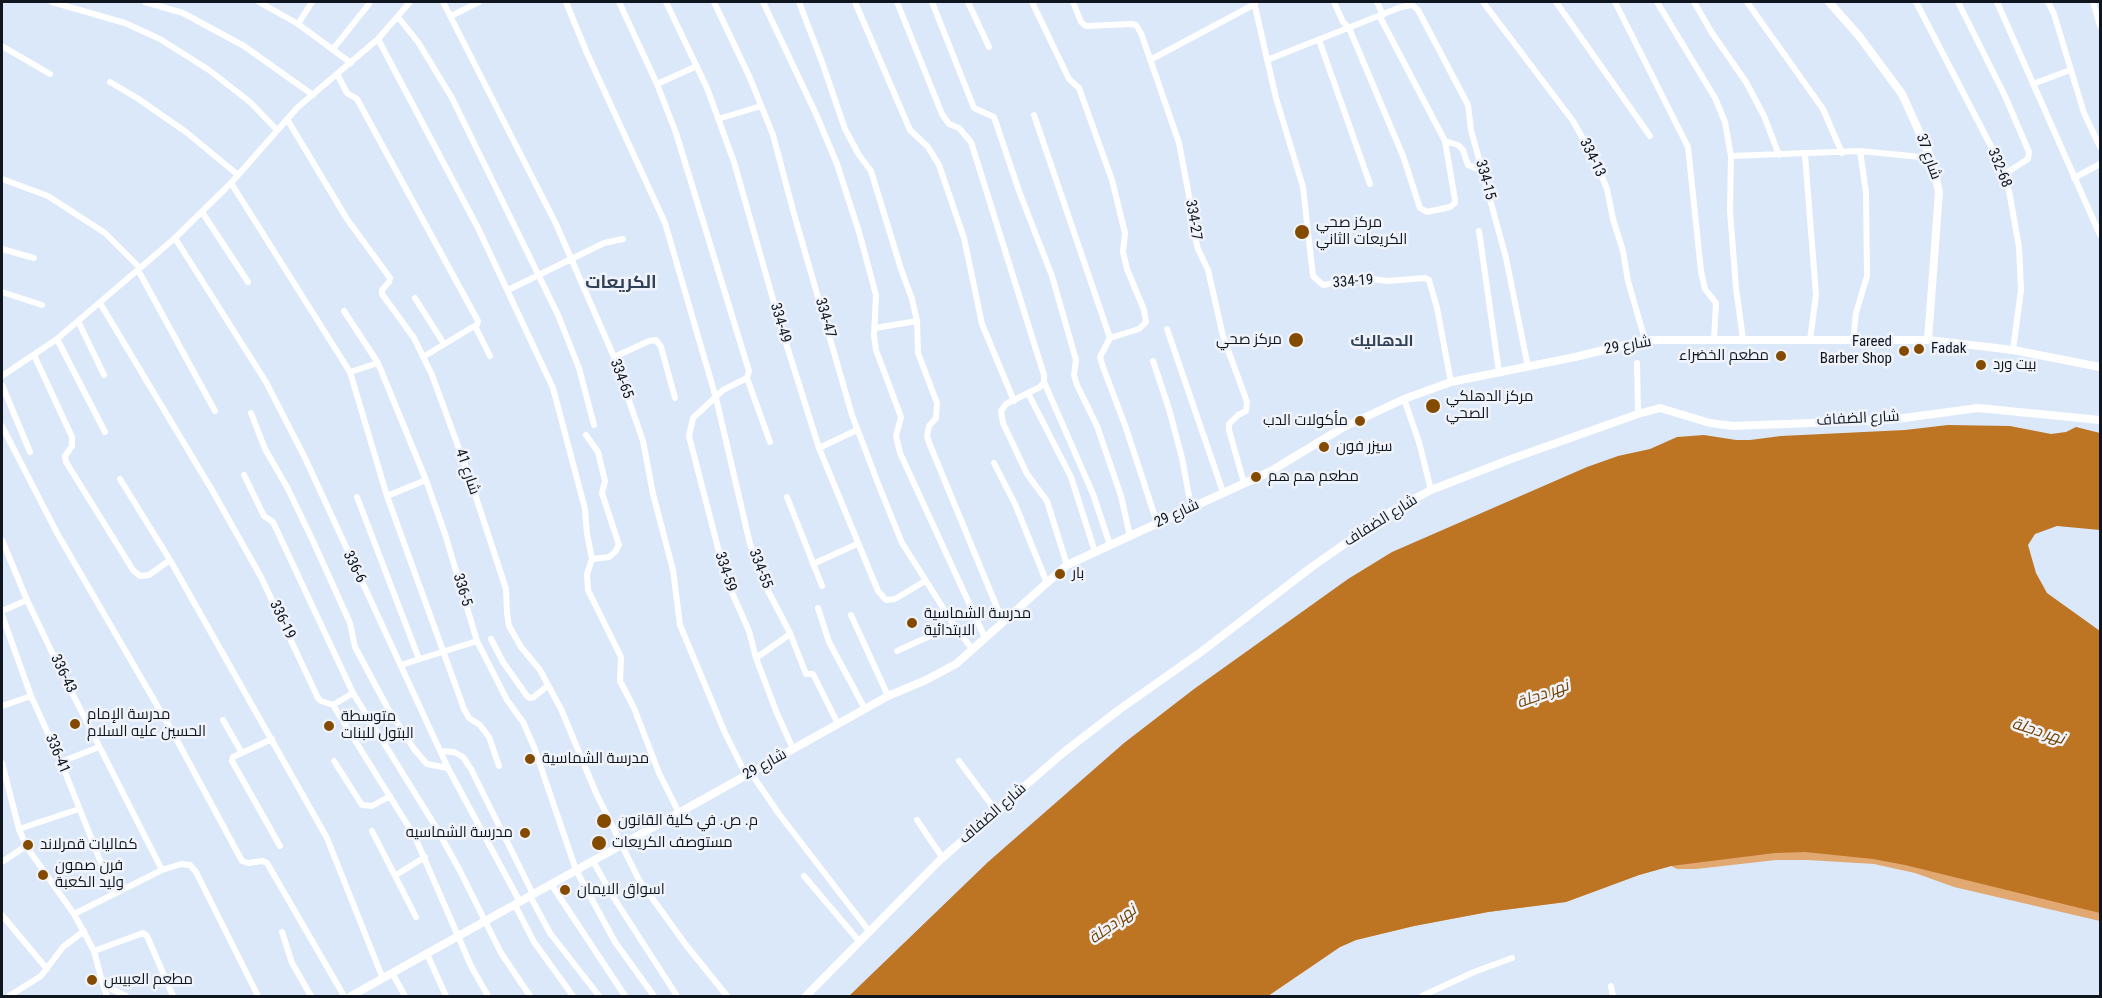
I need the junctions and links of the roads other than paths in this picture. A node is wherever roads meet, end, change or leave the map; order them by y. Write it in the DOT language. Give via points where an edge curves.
graph roads {
  1 [pos="52,2"];
  2 [pos="145,2"];
  3 [pos="259,2"];
  4 [pos="276,2"];
  5 [pos="312,2"];
  6 [pos="410,2"];
  7 [pos="443,2"];
  8 [pos="479,2"];
  9 [pos="566,2"];
  10 [pos="619,2"];
  11 [pos="666,2"];
  12 [pos="714,2"];
  13 [pos="763,2"];
  14 [pos="799,2"];
  15 [pos="855,2"];
  16 [pos="897,2"];
  17 [pos="932,2"];
  18 [pos="969,2"];
  19 [pos="1032,2"];
  20 [pos="1073,2"];
  21 [pos="1334,2"];
  22 [pos="1377,2"];
  23 [pos="1483,2"];
  24 [pos="1556,2"];
  25 [pos="1615,2"];
  26 [pos="1657,2"];
  27 [pos="1694,2"];
  28 [pos="1747,2"];
  29 [pos="1829,2"];
  30 [pos="1916,2"];
  31 [pos="1958,2"];
  32 [pos="1997,2"];
  33 [pos="2048,2"];
  34 [pos="2093,2"];
  35 [pos="1254,3"];
  36 [pos="369,4"];
  37 [pos="272,9"];
  38 [pos="451,16"];
  39 [pos="1382,16"];
  40 [pos="398,17"];
  41 [pos="298,24"];
  42 [pos="2100,26"];
  43 [pos="1349,28"];
  44 [pos="378,39"];
  45 [pos="1319,40"];
  46 [pos="2,46"];
  47 [pos="989,47"];
  48 [pos="333,49"];
  49 [pos="1150,60"];
  50 [pos="1268,60"];
  51 [pos="351,63"];
  52 [pos="697,66"];
  53 [pos="2070,70"];
  54 [pos="50,74"];
  55 [pos="337,74"];
  56 [pos="110,82"];
  57 [pos="657,84"];
  58 [pos="2033,84"];
  59 [pos="313,95"];
  60 [pos="761,106"];
  61 [pos="1034,115"];
  62 [pos="287,119"];
  63 [pos="718,119"];
  64 [pos="277,130"];
  65 [pos="1650,136"];
  66 [pos="1445,141"];
  67 [pos="2100,147"];
  68 [pos="1860,152"];
  69 [pos="1842,153"];
  70 [pos="1779,155"];
  71 [pos="1805,155"];
  72 [pos="1731,156"];
  73 [pos="1931,158"];
  74 [pos="2100,164"];
  75 [pos="1481,166"];
  76 [pos="238,175"];
  77 [pos="2003,175"];
  78 [pos="2074,178"];
  79 [pos="2,179"];
  80 [pos="231,183"];
  81 [pos="1370,184"];
  82 [pos="202,212"];
  83 [pos="1479,231"];
  84 [pos="2100,235"];
  85 [pos="175,238"];
  86 [pos="623,238"];
  87 [pos="2,249"];
  88 [pos="34,258"];
  89 [pos="570,258"];
  90 [pos="139,269"];
  91 [pos="538,275"];
  92 [pos="248,282"];
  93 [pos="508,290"];
  94 [pos="2,292"];
  95 [pos="415,298"];
  96 [pos="100,303"];
  97 [pos="42,305"];
  98 [pos="344,311"];
  99 [pos="78,321"];
  100 [pos="917,321"];
  101 [pos="476,325"];
  102 [pos="875,328"];
  103 [pos="1167,329"];
  104 [pos="1110,338"];
  105 [pos="57,339"];
  106 [pos="1743,339"];
  107 [pos="1645,340"];
  108 [pos="1714,340"];
  109 [pos="1810,340"];
  110 [pos="1853,340"];
  111 [pos="1928,340"];
  112 [pos="444,344"];
  113 [pos="2013,351"];
  114 [pos="34,355"];
  115 [pos="490,356"];
  116 [pos="423,357"];
  117 [pos="614,357"];
  118 [pos="1153,361"];
  119 [pos="378,363"];
  120 [pos="1637,363"];
  121 [pos="1528,366"];
  122 [pos="2100,367"];
  123 [pos="350,372"];
  124 [pos="1499,372"];
  125 [pos="104,375"];
  126 [pos="2,376"];
  127 [pos="747,378"];
  128 [pos="1044,382"];
  129 [pos="1451,382"];
  130 [pos="2,385"];
  131 [pos="1028,393"];
  132 [pos="675,398"];
  133 [pos="716,398"];
  134 [pos="1404,399"];
  135 [pos="1014,401"];
  136 [pos="215,411"];
  137 [pos="251,414"];
  138 [pos="1638,414"];
  139 [pos="2100,420"];
  140 [pos="594,424"];
  141 [pos="2,426"];
  142 [pos="857,430"];
  143 [pos="105,432"];
  144 [pos="586,435"];
  145 [pos="770,442"];
  146 [pos="819,448"];
  147 [pos="30,452"];
  148 [pos="994,463"];
  149 [pos="244,476"];
  150 [pos="120,479"];
  151 [pos="426,480"];
  152 [pos="1244,483"];
  153 [pos="1431,490"];
  154 [pos="1223,492"];
  155 [pos="387,496"];
  156 [pos="357,497"];
  157 [pos="788,497"];
  158 [pos="1191,507"];
  159 [pos="1157,523"];
  160 [pos="1130,536"];
  161 [pos="2,540"];
  162 [pos="857,544"];
  163 [pos="1110,545"];
  164 [pos="1095,552"];
  165 [pos="592,559"];
  166 [pos="170,560"];
  167 [pos="813,564"];
  168 [pos="1067,565"];
  169 [pos="925,581"];
  170 [pos="1047,583"];
  171 [pos="822,586"];
  172 [pos="27,600"];
  173 [pos="818,608"];
  174 [pos="2,611"];
  175 [pos="2,615"];
  176 [pos="851,615"];
  177 [pos="1003,622"];
  178 [pos="954,625"];
  179 [pos="790,633"];
  180 [pos="985,638"];
  181 [pos="490,639"];
  182 [pos="477,641"];
  183 [pos="972,649"];
  184 [pos="444,651"];
  185 [pos="897,651"];
  186 [pos="756,657"];
  187 [pos="419,659"];
  188 [pos="401,665"];
  189 [pos="547,686"];
  190 [pos="353,693"];
  191 [pos="31,696"];
  192 [pos="888,696"];
  193 [pos="333,705"];
  194 [pos="2,706"];
  195 [pos="865,709"];
  196 [pos="223,720"];
  197 [pos="838,724"];
  198 [pos="272,740"];
  199 [pos="99,747"];
  200 [pos="793,749"];
  201 [pos="441,751"];
  202 [pos="242,753"];
  203 [pos="333,761"];
  204 [pos="959,761"];
  205 [pos="61,762"];
  206 [pos="2,763"];
  207 [pos="499,766"];
  208 [pos="448,768"];
  209 [pos="748,774"];
  210 [pos="390,796"];
  211 [pos="79,808"];
  212 [pos="996,811"];
  213 [pos="679,813"];
  214 [pos="917,819"];
  215 [pos="19,829"];
  216 [pos="372,831"];
  217 [pos="620,845"];
  218 [pos="26,846"];
  219 [pos="280,846"];
  220 [pos="942,857"];
  221 [pos="425,858"];
  222 [pos="593,861"];
  223 [pos="2,862"];
  224 [pos="162,870"];
  225 [pos="576,870"];
  226 [pos="396,875"];
  227 [pos="804,876"];
  228 [pos="551,884"];
  229 [pos="113,893"];
  230 [pos="532,895"];
  231 [pos="517,903"];
  232 [pos="74,914"];
  233 [pos="2,915"];
  234 [pos="416,917"];
  235 [pos="486,921"];
  236 [pos="869,931"];
  237 [pos="84,932"];
  238 [pos="282,932"];
  239 [pos="459,936"];
  240 [pos="859,941"];
  241 [pos="94,951"];
  242 [pos="427,954"];
  243 [pos="1512,958"];
  244 [pos="47,969"];
  245 [pos="392,973"];
  246 [pos="383,979"];
  247 [pos="103,985"];
  248 [pos="1611,986"];
  249 [pos="362,994"];
  250 [pos="9,996"];
  251 [pos="107,996"];
  252 [pos="126,996"];
  253 [pos="173,996"];
  254 [pos="258,996"];
  255 [pos="310,996"];
  256 [pos="344,996"];
  257 [pos="351,996"];
  258 [pos="405,996"];
  259 [pos="446,996"];
  260 [pos="488,996"];
  261 [pos="530,996"];
  262 [pos="573,996"];
  263 [pos="599,996"];
  264 [pos="625,996"];
  265 [pos="654,996"];
  266 [pos="676,996"];
  267 [pos="728,996"];
  268 [pos="806,996"];
  269 [pos="1422,996"];
  270 [pos="1613,996"];
  1 -- 64 [label="street" via="125,23 160,39 209,70 250,102"];
  2 -- 59 [label="street" via="183,14 244,46"];
  3 -- 37 [label="street"];
  4 -- 37 [label="street"];
  5 -- 41 [label="street"];
  6 -- 40 [label="street"];
  7 -- 38 [label="street, 334-65"];
  8 -- 38 [label="street"];
  9 -- 133 [label="street, 334-55" via="665,223"];
  10 -- 57 [label="street"];
  11 -- 52 [label="street, 334-49"];
  12 -- 60 [label="street, 334-47"];
  13 -- 102 [label="street" via="837,164 876,295"];
  14 -- 100 [label="street" via="845,129 871,171"];
  15 -- 135 [label="street" via="910,129 939,165 964,238 982,324"];
  16 -- 128 [label="street" via="942,114 971,142"];
  17 -- 160 [label="street" via="974,108 994,117 1052,276 1076,360 1074,375 1097,426"];
  18 -- 47 [label="street"];
  19 -- 104 [label="street" via="1069,79 1079,88 1112,180 1125,232 1123,252 1127,269 1144,310 1146,322 1139,329"];
  20 -- 49 [label="street, 334-27" via="1086,26 1136,25"];
  21 -- 43 [label="street"];
  22 -- 39 [label="street"];
  23 -- 107 [label="street, 334-13" via="1573,121 1596,162 1607,189"];
  24 -- 65 [label="street"];
  25 -- 108 [label="street" via="1688,147 1701,270 1705,290 1716,303"];
  26 -- 72 [label="street" via="1715,98 1725,122"];
  27 -- 70 [label="street" via="1746,82"];
  28 -- 69 [label="street" via="1823,109"];
  29 -- 73 [label="street, شارع 37" via="1902,94"];
  30 -- 77 [label="street, 332-68"];
  31 -- 77 [label="street" via="2029,152 2028,159"];
  32 -- 58 [label="street"];
  33 -- 53 [label="street"];
  34 -- 42 [label="street"];
  35 -- 49 [label="street"];
  35 -- 50 [label="street, 334-19"];
  36 -- 48 [label="street"];
  37 -- 41 [label="street"];
  38 -- 89 [label="street, 334-65"];
  39 -- 43 [label="street"];
  39 -- 66 [label="street"];
  39 -- 75 [label="street, 334-15" via="1412,5 1418,10 1468,105"];
  40 -- 44 [label="street"];
  40 -- 91 [label="street" via="423,49 452,98"];
  41 -- 48 [label="street"];
  43 -- 45 [label="street"];
  43 -- 66 [label="street" via="1424,211 1455,203"];
  44 -- 51 [label="street"];
  44 -- 93 [label="street"];
  45 -- 50 [label="street"];
  45 -- 81 [label="street"];
  46 -- 54 [label="street"];
  48 -- 51 [label="street"];
  49 -- 152 [label="street, 334-27" via="1179,143 1198,249 1208,270 1223,336 1247,402 1246,411 1229,424"];
  50 -- 129 [label="street, 334-19" via="1303,187 1313,276 1323,285 1364,278 1429,280"];
  51 -- 55 [label="street"];
  52 -- 57 [label="street"];
  52 -- 63 [label="street, 334-49"];
  53 -- 58 [label="street"];
  53 -- 67 [label="street"];
  55 -- 59 [label="street"];
  55 -- 101 [label="street" via="347,93 357,99 478,321"];
  56 -- 76 [label="street" via="186,132"];
  57 -- 127 [label="street" via="705,226 749,371"];
  58 -- 78 [label="street"];
  59 -- 62 [label="street"];
  60 -- 63 [label="street"];
  60 -- 142 [label="street, 334-47" via="773,135"];
  61 -- 104 [label="street"];
  62 -- 64 [label="street"];
  62 -- 116 [label="street, شارع 41" via="347,219 390,278 382,294"];
  63 -- 146 [label="street, 334-49"];
  64 -- 76 [label="street"];
  66 -- 75 [label="street" via="1463,150 1468,165"];
  68 -- 69 [label="street"];
  68 -- 73 [label="street"];
  68 -- 110 [label="street" via="1866,192 1867,276"];
  69 -- 71 [label="street"];
  70 -- 71 [label="street"];
  70 -- 72 [label="street"];
  71 -- 109 [label="street" via="1816,295"];
  72 -- 106 [label="street" via="1730,211"];
  73 -- 111 [label="street, شارع 37" via="1939,192"];
  74 -- 78 [label="street"];
  75 -- 121 [label="street, 334-15" via="1506,258"];
  76 -- 80 [label="street"];
  77 -- 113 [label="street, 332-68" via="2019,247 2021,290"];
  78 -- 84 [label="street"];
  79 -- 90 [label="street" via="48,196 105,233"];
  80 -- 82 [label="street"];
  80 -- 123 [label="street"];
  82 -- 85 [label="street"];
  82 -- 92 [label="street"];
  83 -- 124 [label="street"];
  85 -- 90 [label="street"];
  85 -- 188 [label="street, 336-6" via="266,382"];
  86 -- 89 [label="street"];
  87 -- 88 [label="street"];
  89 -- 91 [label="street"];
  89 -- 117 [label="street, 334-65"];
  90 -- 96 [label="street"];
  90 -- 136 [label="street"];
  91 -- 93 [label="street"];
  91 -- 140 [label="street" via="579,368"];
  93 -- 165 [label="street" via="553,388 585,509"];
  94 -- 97 [label="street"];
  95 -- 112 [label="street"];
  96 -- 99 [label="street"];
  96 -- 193 [label="street, 336-19" via="261,577 318,698"];
  98 -- 119 [label="street, 336-5"];
  99 -- 105 [label="street"];
  99 -- 125 [label="street"];
  100 -- 102 [label="street"];
  100 -- 177 [label="street" via="918,353 937,403 936,418 927,436"];
  101 -- 112 [label="street"];
  101 -- 115 [label="street"];
  102 -- 180 [label="street" via="876,350 901,417 896,436 900,453"];
  103 -- 154 [label="street"];
  104 -- 159 [label="street" via="1101,357 1103,367"];
  105 -- 114 [label="street"];
  105 -- 143 [label="street"];
  106 -- 108 [label="street, شارع 29"];
  106 -- 109 [label="street, شارع 29"];
  107 -- 108 [label="street, شارع 29"];
  107 -- 121 [label="street, شارع 29"];
  109 -- 110 [label="street, شارع 29"];
  110 -- 111 [label="street, شارع 29"];
  111 -- 113 [label="street, شارع 29"];
  112 -- 116 [label="street"];
  113 -- 122 [label="street, شارع 29"];
  114 -- 126 [label="street"];
  114 -- 166 [label="street" via="74,442 65,456 66,462 133,570 140,576 149,575"];
  116 -- 189 [label="street, شارع 41" via="469,476 506,590 509,626"];
  117 -- 132 [label="street" via="656,340"];
  117 -- 209 [label="street, 334-65" via="643,441 673,570 680,625 725,734"];
  118 -- 158 [label="street" via="1182,458"];
  119 -- 123 [label="street"];
  119 -- 151 [label="street, 336-5"];
  120 -- 138 [label="street"];
  121 -- 124 [label="street, شارع 29"];
  123 -- 155 [label="street"];
  124 -- 129 [label="street, شارع 29"];
  127 -- 133 [label="street, 334-59"];
  127 -- 145 [label="street"];
  128 -- 131 [label="street"];
  128 -- 163 [label="street" via="1093,494"];
  129 -- 134 [label="street, شارع 29"];
  130 -- 147 [label="street"];
  131 -- 135 [label="street"];
  131 -- 164 [label="street" via="1071,477"];
  133 -- 179 [label="street, 334-55" via="750,544 766,587"];
  133 -- 186 [label="street, 334-59" via="693,417 689,436 726,579"];
  134 -- 152 [label="street, شارع 29" via="1342,428"];
  134 -- 153 [label="street"];
  135 -- 168 [label="street" via="1001,411 1003,423 1027,474 1047,501"];
  137 -- 208 [label="street" via="318,551 350,623 355,647 386,705 428,764"];
  138 -- 139 [label="street, شارع الضفاف" via="1664,408 1733,426 1889,420 1985,408"];
  138 -- 153 [label="street, شارع الضفاف"];
  141 -- 256 [label="street" via="57,533 242,861 267,863"];
  142 -- 146 [label="street"];
  142 -- 169 [label="street, 334-47" via="902,543"];
  144 -- 165 [label="street" via="598,452 605,481 602,494 620,545 609,557"];
  146 -- 162 [label="street, 334-49"];
  148 -- 170 [label="street"];
  149 -- 190 [label="street" via="264,516 273,522"];
  150 -- 166 [label="street"];
  151 -- 155 [label="street"];
  151 -- 182 [label="street, 336-5"];
  152 -- 154 [label="street, شارع 29"];
  153 -- 212 [label="street, شارع الضفاف" via="1312,566 1101,723"];
  154 -- 158 [label="street, شارع 29"];
  155 -- 184 [label="street"];
  156 -- 187 [label="street"];
  157 -- 167 [label="street"];
  158 -- 159 [label="street, شارع 29"];
  159 -- 160 [label="street, شارع 29"];
  160 -- 163 [label="street, شارع 29"];
  161 -- 172 [label="street, 336-43"];
  162 -- 167 [label="street"];
  162 -- 169 [label="street, 334-49" via="886,600 895,599"];
  163 -- 164 [label="street, شارع 29"];
  164 -- 168 [label="street, شارع 29"];
  165 -- 213 [label="street" via="587,574 588,590 621,657 620,681"];
  166 -- 198 [label="street"];
  167 -- 171 [label="street"];
  168 -- 170 [label="street, شارع 29"];
  169 -- 178 [label="street, 334-47"];
  170 -- 177 [label="street, شارع 29"];
  172 -- 174 [label="street"];
  172 -- 199 [label="street, 336-43"];
  173 -- 195 [label="street" via="829,642"];
  175 -- 191 [label="street, 336-41"];
  176 -- 192 [label="street"];
  177 -- 180 [label="street, شارع 29"];
  178 -- 183 [label="street, 334-47"];
  178 -- 185 [label="street"];
  179 -- 186 [label="street"];
  179 -- 197 [label="street, 334-55" via="806,674 813,674"];
  180 -- 183 [label="street, شارع 29"];
  181 -- 189 [label="street" via="527,696 534,697"];
  182 -- 184 [label="street"];
  182 -- 225 [label="street, 336-5" via="534,747"];
  183 -- 192 [label="street, شارع 29" via="942,672"];
  184 -- 187 [label="street"];
  184 -- 207 [label="street" via="464,709 489,737"];
  186 -- 200 [label="street, 334-59"];
  187 -- 188 [label="street"];
  188 -- 201 [label="street, 336-6"];
  189 -- 217 [label="street, شارع 41" via="561,709"];
  190 -- 193 [label="street"];
  190 -- 235 [label="street" via="434,824"];
  191 -- 194 [label="street"];
  191 -- 205 [label="street, 336-41"];
  192 -- 195 [label="street, شارع 29"];
  193 -- 210 [label="street, 336-19"];
  195 -- 197 [label="street, شارع 29"];
  196 -- 202 [label="street"];
  197 -- 200 [label="street, شارع 29"];
  198 -- 202 [label="street"];
  198 -- 246 [label="street" via="327,838"];
  199 -- 205 [label="street"];
  199 -- 224 [label="street, 336-43"];
  200 -- 209 [label="street, شارع 29"];
  201 -- 208 [label="street, 336-6"];
  201 -- 230 [label="street" via="463,757 471,769"];
  202 -- 219 [label="street" via="232,761"];
  203 -- 210 [label="street" via="362,806 372,806"];
  204 -- 212 [label="street"];
  205 -- 211 [label="street, 336-41"];
  206 -- 215 [label="street"];
  208 -- 231 [label="street, 336-6"];
  209 -- 213 [label="street, شارع 29"];
  209 -- 236 [label="street, 334-65"];
  210 -- 221 [label="street, 336-19"];
  211 -- 215 [label="street"];
  211 -- 229 [label="street, 336-41"];
  212 -- 220 [label="street, شارع الضفاف"];
  213 -- 217 [label="street, شارع 29"];
  214 -- 220 [label="street"];
  215 -- 218 [label="street"];
  216 -- 226 [label="street"];
  217 -- 222 [label="street, شارع 29"];
  217 -- 267 [label="street, شارع 41" via="639,880"];
  218 -- 223 [label="street"];
  218 -- 232 [label="street"];
  220 -- 236 [label="street, شارع الضفاف"];
  221 -- 226 [label="street"];
  221 -- 239 [label="street, 336-19"];
  222 -- 225 [label="street, شارع 29"];
  222 -- 266 [label="street"];
  224 -- 229 [label="street"];
  224 -- 254 [label="street" via="181,864 190,865 196,872"];
  225 -- 228 [label="street, شارع 29"];
  225 -- 265 [label="street, 336-5" via="615,942"];
  226 -- 234 [label="street"];
  227 -- 240 [label="street"];
  228 -- 230 [label="street, شارع 29"];
  228 -- 264 [label="street"];
  229 -- 232 [label="street"];
  230 -- 231 [label="street, شارع 29"];
  230 -- 263 [label="street" via="550,933"];
  231 -- 235 [label="street, شارع 29"];
  231 -- 262 [label="street, 336-6" via="534,942"];
  232 -- 237 [label="street"];
  233 -- 244 [label="street"];
  235 -- 239 [label="street, شارع 29"];
  235 -- 261 [label="street" via="501,953"];
  236 -- 240 [label="street, شارع الضفاف"];
  237 -- 241 [label="street"];
  237 -- 244 [label="street" via="63,947"];
  238 -- 255 [label="street" via="292,963"];
  239 -- 242 [label="street, شارع 29"];
  239 -- 260 [label="street, 336-19"];
  240 -- 268 [label="street, شارع الضفاف"];
  241 -- 247 [label="street"];
  241 -- 253 [label="street" via="143,933"];
  242 -- 245 [label="street, شارع 29"];
  242 -- 259 [label="street"];
  243 -- 269 [label="street"];
  244 -- 250 [label="street"];
  245 -- 246 [label="street, شارع 29"];
  245 -- 258 [label="street"];
  246 -- 249 [label="street, شارع 29"];
  247 -- 251 [label="street"];
  247 -- 252 [label="street"];
  248 -- 270 [label="street"];
  249 -- 257 [label="street, شارع 29"];
}
